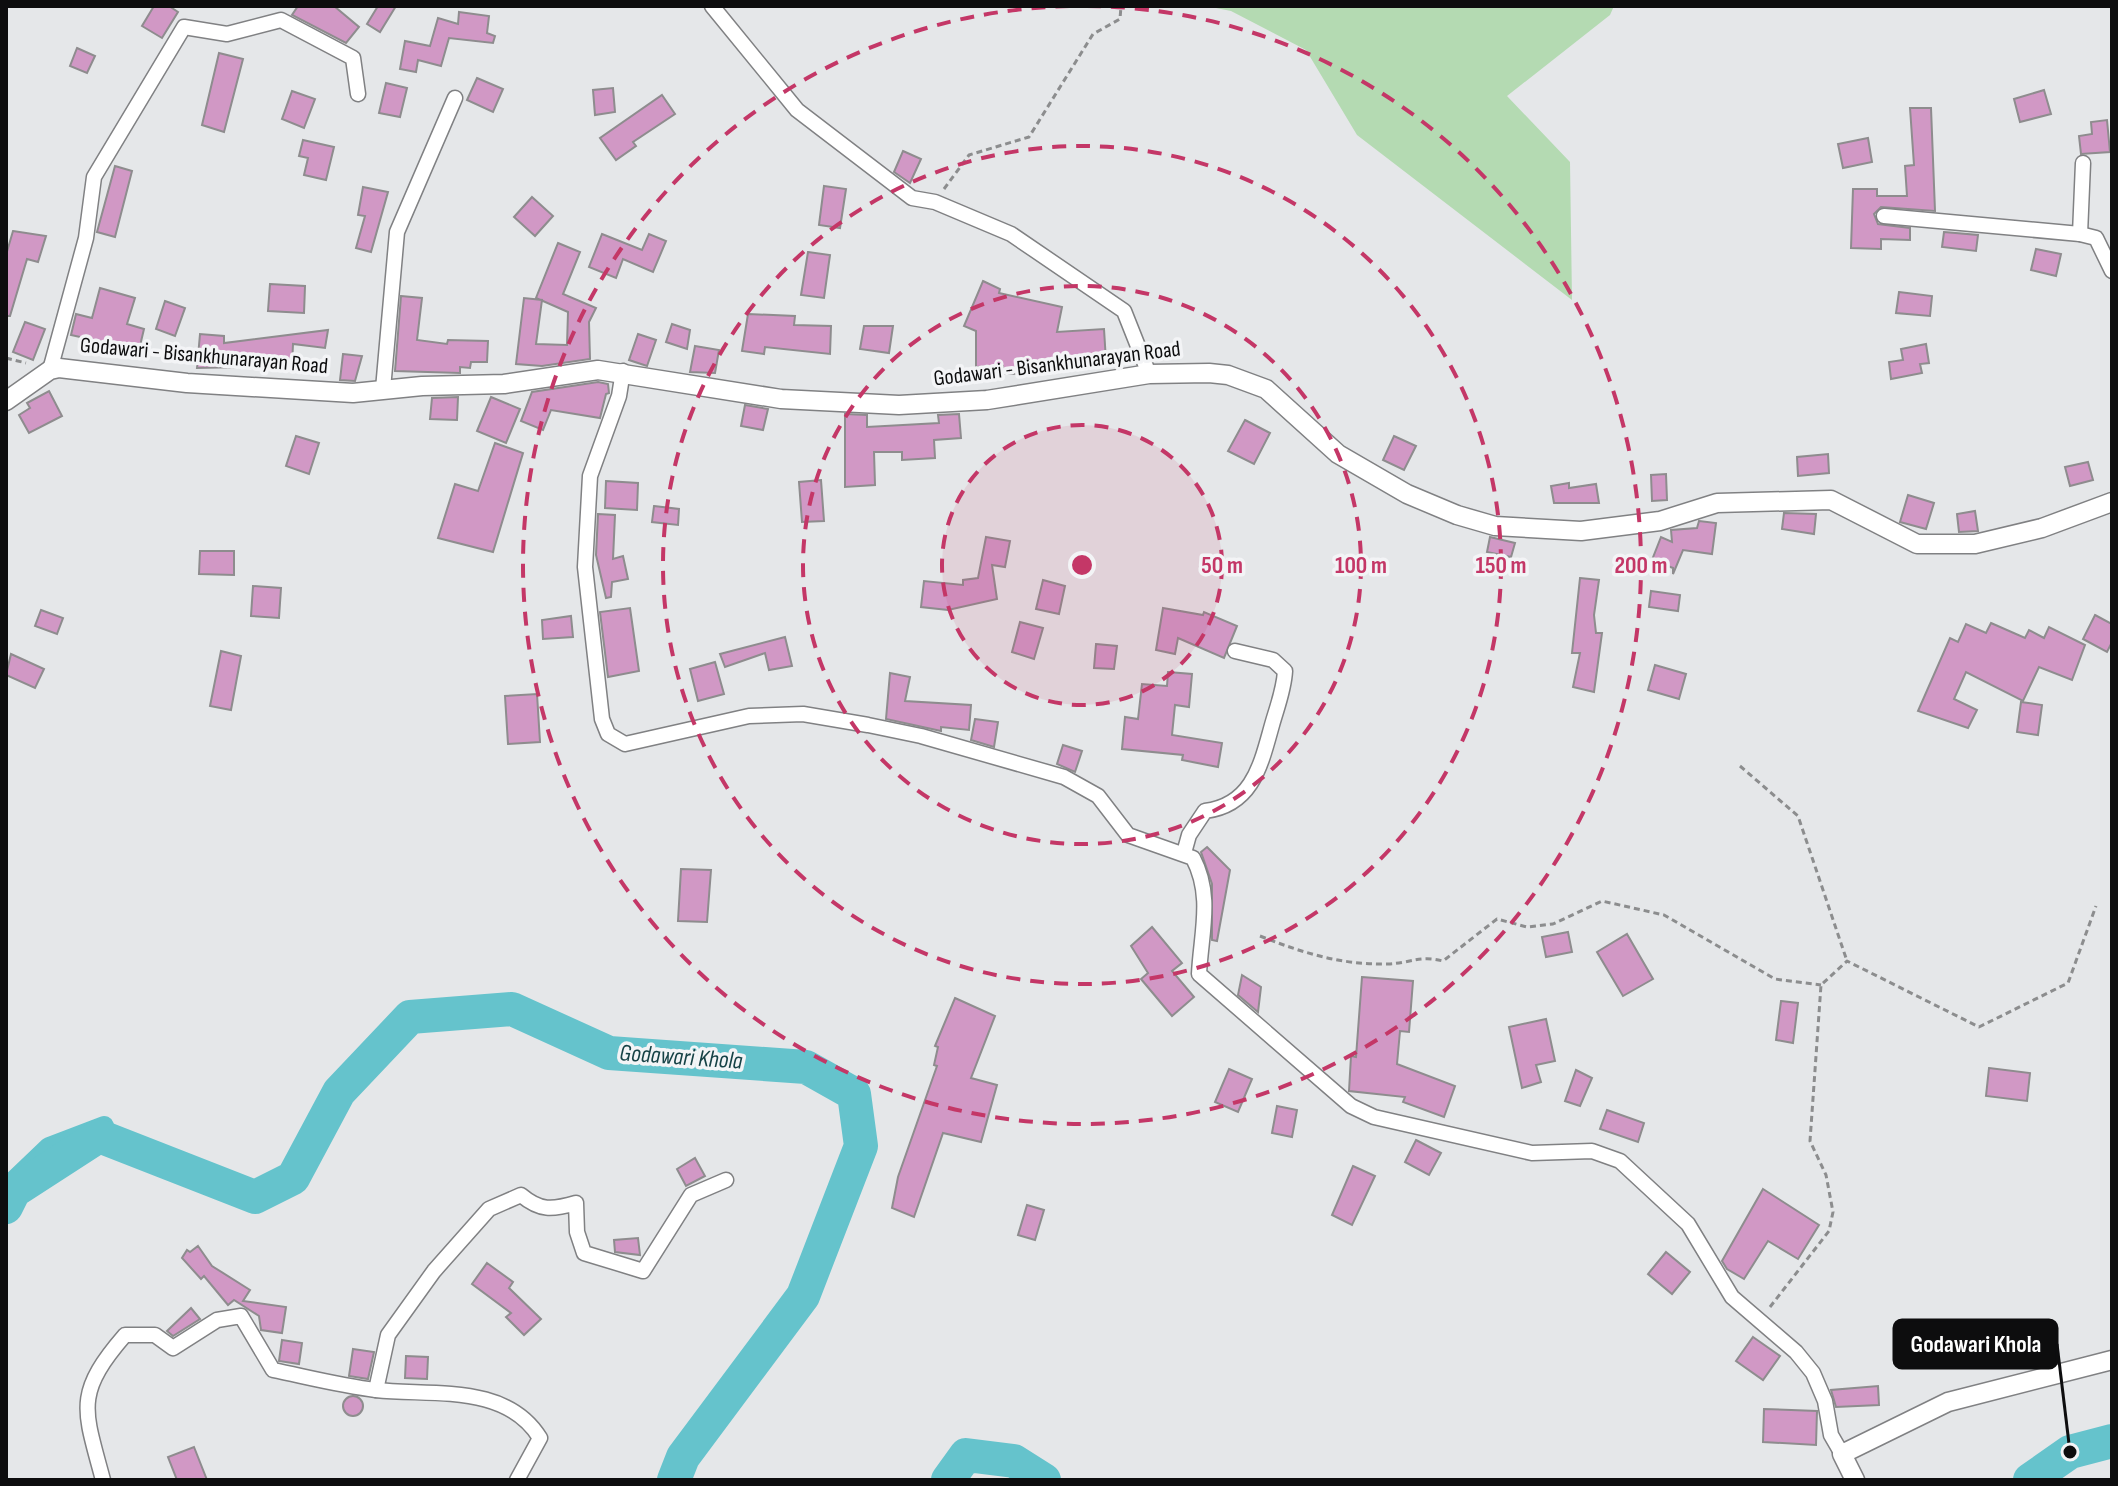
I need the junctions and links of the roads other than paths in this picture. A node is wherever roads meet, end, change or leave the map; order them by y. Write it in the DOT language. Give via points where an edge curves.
graph roads {
  1 [pos="712,6"];
  2 [pos="358,94"];
  3 [pos="455,98"];
  4 [pos="2083,163"];
  5 [pos="1884,216"];
  6 [pos="2080,234"];
  7 [pos="2112,271"];
  8 [pos="50,370"];
  9 [pos="623,371"];
  10 [pos="1149,374"];
  11 [pos="383,389"];
  12 [pos="6,401"];
  13 [pos="2112,502"];
  14 [pos="1235,651"];
  15 [pos="1184,853"];
  16 [pos="726,1180"];
  17 [pos="2112,1360"];
  18 [pos="376,1390"];
  19 [pos="1842,1454"];
  20 [pos="1854,1478"];
  21 [pos="103,1480"];
  22 [pos="517,1480"];
  1 -- 10 [label="street" via="797,110 912,198 935,202 1011,234 1124,311"];
  2 -- 8 [label="street" via="353,58 281,20 227,34 184,27 94,177 86,238"];
  3 -- 11 [label="street" via="397,232"];
  4 -- 6 [label="street"];
  5 -- 6 [label="street"];
  6 -- 7 [label="street" via="2096,238"];
  8 -- 11 [label="street, Godawari - Bisankhunarayan Road" via="318,392"];
  8 -- 12 [label="street, Godawari - Bisankhunarayan Road"];
  9 -- 10 [label="street, Godawari - Bisankhunarayan Road" via="781,399 899,405 987,400"];
  9 -- 11 [label="street, Godawari - Bisankhunarayan Road" via="504,384"];
  9 -- 15 [label="street" via="590,476 585,567 608,734 625,744 749,716 803,714 895,730 1064,777 1098,796 1128,835"];
  10 -- 13 [label="street, Godawari - Bisankhunarayan Road" via="1228,375 1266,389 1338,454 1407,494 1495,526 1581,531 1660,521 1717,503 1831,500 1917,544 1975,544 2042,528"];
  14 -- 15 [label="street" via="1273,660 1285,671 1284,685 1257,773 1240,796 1221,809 1205,811"];
  15 -- 19 [label="street" via="1193,858 1204,879 1199,974 1351,1106 1374,1117 1532,1153 1592,1151 1620,1161 1688,1224 1732,1297 1813,1373"];
  16 -- 18 [label="street" via="691,1195 643,1271 584,1253 576,1203 536,1207 521,1195 489,1209 434,1271 388,1335"];
  17 -- 19 [label="street" via="1948,1402"];
  18 -- 21 [label="street" via="273,1370 241,1316 217,1320 173,1348 155,1335 125,1335 91,1378 86,1396"];
  18 -- 22 [label="street" via="457,1394 521,1415 540,1438"];
  19 -- 20 [label="street"];
}
